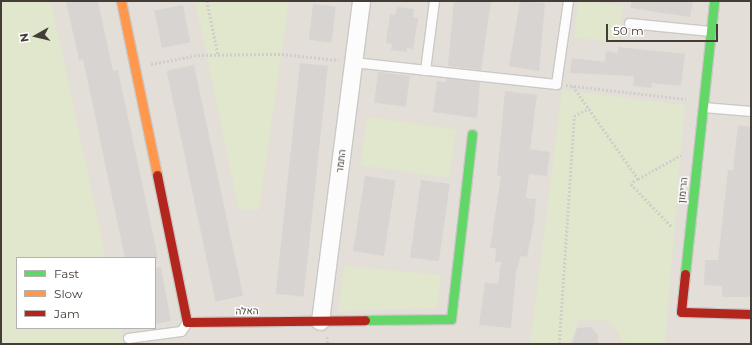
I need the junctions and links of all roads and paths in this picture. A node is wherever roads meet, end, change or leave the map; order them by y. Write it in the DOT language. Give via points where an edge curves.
graph roads {
  1 [pos="121,1"];
  2 [pos="207,1"];
  3 [pos="361,1"];
  4 [pos="434,1"];
  5 [pos="568,1"];
  6 [pos="714,1"];
  7 [pos="629,23"];
  8 [pos="711,31"];
  9 [pos="218,54"];
  10 [pos="353,62"];
  11 [pos="135,67"];
  12 [pos="425,70"];
  13 [pos="556,84"];
  14 [pos="573,86"];
  15 [pos="703,104"];
  16 [pos="589,108"];
  17 [pos="751,111"];
  18 [pos="472,134"];
  19 [pos="698,144"];
  20 [pos="638,178"];
  21 [pos="688,244"];
  22 [pos="751,314"];
  23 [pos="320,321"];
  24 [pos="187,322"];
  25 [pos="128,338"];
  26 [pos="559,344"];
  1 -- 11 [label="street"];
  2 -- 9 [label="path"];
  3 -- 10 [label="street, התמר"];
  4 -- 12 [label="lane"];
  5 -- 13 [label="lane"];
  6 -- 8 [label="street, הרימון"];
  7 -- 8 [label="lane"];
  8 -- 15 [label="street, הרימון"];
  9 -- 10 [label="path" via="282,54"];
  9 -- 11 [label="path" via="198,55"];
  10 -- 12 [label="lane"];
  10 -- 23 [label="street, התמר"];
  11 -- 24 [label="street"];
  12 -- 13 [label="lane"];
  13 -- 14 [label="path"];
  14 -- 15 [label="path"];
  14 -- 16 [label="path"];
  15 -- 17 [label="lane"];
  15 -- 19 [label="street, הרימון"];
  16 -- 20 [label="path"];
  16 -- 26 [label="path" via="574,116"];
  18 -- 23 [label="street, האלה" via="451,319"];
  19 -- 20 [label="path"];
  19 -- 21 [label="street, הרימון"];
  20 -- 21 [label="path" via="631,184"];
  21 -- 22 [label="street, הרימון" via="681,312"];
  23 -- 24 [label="street, האלה"];
  24 -- 25 [label="lane" via="181,331"];
}
